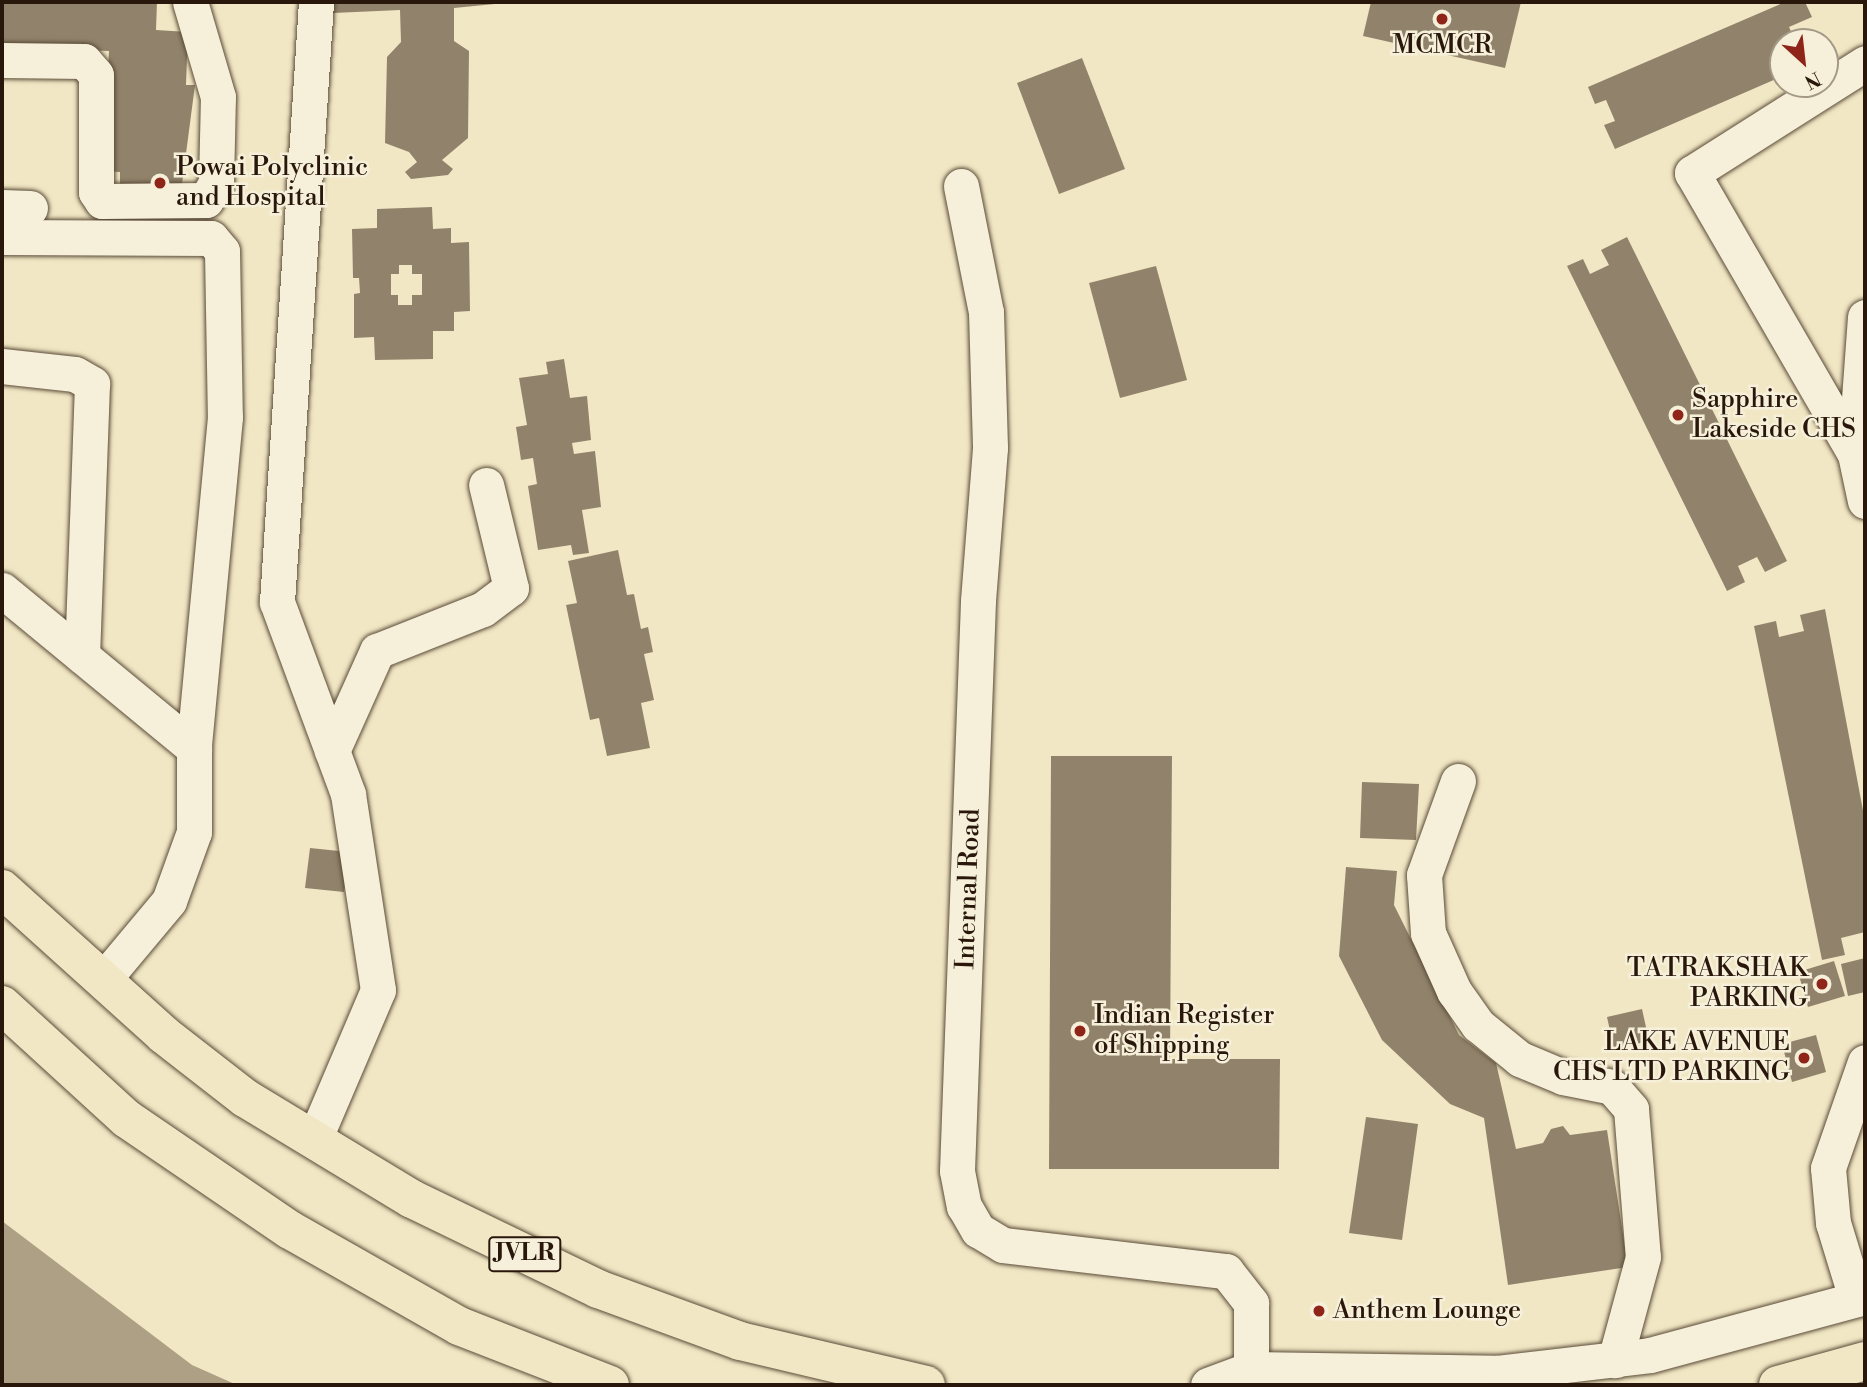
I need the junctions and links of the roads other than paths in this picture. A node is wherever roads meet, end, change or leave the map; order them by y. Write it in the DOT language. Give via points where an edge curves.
graph roads {
  1 [pos="190,2"];
  2 [pos="316,2"];
  3 [pos="2,60"];
  4 [pos="1865,64"];
  5 [pos="961,186"];
  6 [pos="2,237"];
  7 [pos="1865,317"];
  8 [pos="2,366"];
  9 [pos="1855,454"];
  10 [pos="486,485"];
  11 [pos="1865,502"];
  12 [pos="2,590"];
  13 [pos="82,656"];
  14 [pos="194,748"];
  15 [pos="332,751"];
  16 [pos="1458,781"];
  17 [pos="2,889"];
  18 [pos="103,980"];
  19 [pos="2,1005"];
  20 [pos="1865,1062"];
  21 [pos="314,1140"];
  22 [pos="1861,1297"];
  23 [pos="1615,1360"];
  24 [pos="1865,1361"];
  25 [pos="1251,1369"];
  26 [pos="610,1385"];
  27 [pos="926,1385"];
  28 [pos="1208,1385"];
  29 [pos="1778,1385"];
  1 -- 3 [label="street" via="218,97 216,183 206,200 102,201 96,192 96,75 84,61"];
  2 -- 15 [label="street" via="276,603"];
  4 -- 9 [label="street" via="1692,173"];
  5 -- 25 [label="street, Internal Road" via="986,312 990,449 978,601 957,1171 964,1206 978,1230 1003,1245 1226,1271 1251,1303"];
  6 -- 14 [label="street" via="211,238 222,251 225,417"];
  7 -- 9 [label="street"];
  8 -- 13 [label="street" via="75,374 92,384"];
  9 -- 11 [label="street"];
  10 -- 15 [label="street" via="511,588 483,609 376,650"];
  12 -- 13 [label="street"];
  13 -- 14 [label="street"];
  14 -- 18 [label="street" via="194,832 169,901"];
  15 -- 21 [label="street" via="348,794 378,990"];
  16 -- 23 [label="street" via="1424,875 1428,933 1454,991 1478,1025 1520,1059 1563,1077 1612,1087 1631,1109 1643,1256"];
  17 -- 18 [label="main road, JVLR"];
  18 -- 21 [label="main road, JVLR" via="245,1098"];
  19 -- 26 [label="main road" via="127,1119 290,1230 459,1326"];
  20 -- 22 [label="street" via="1828,1168 1833,1223"];
  21 -- 27 [label="main road, JVLR" via="412,1199 598,1289 740,1340"];
  22 -- 23 [label="street" via="1650,1355"];
  23 -- 25 [label="street" via="1497,1373"];
  24 -- 29 [label="main road"];
  25 -- 28 [label="street"];
}
